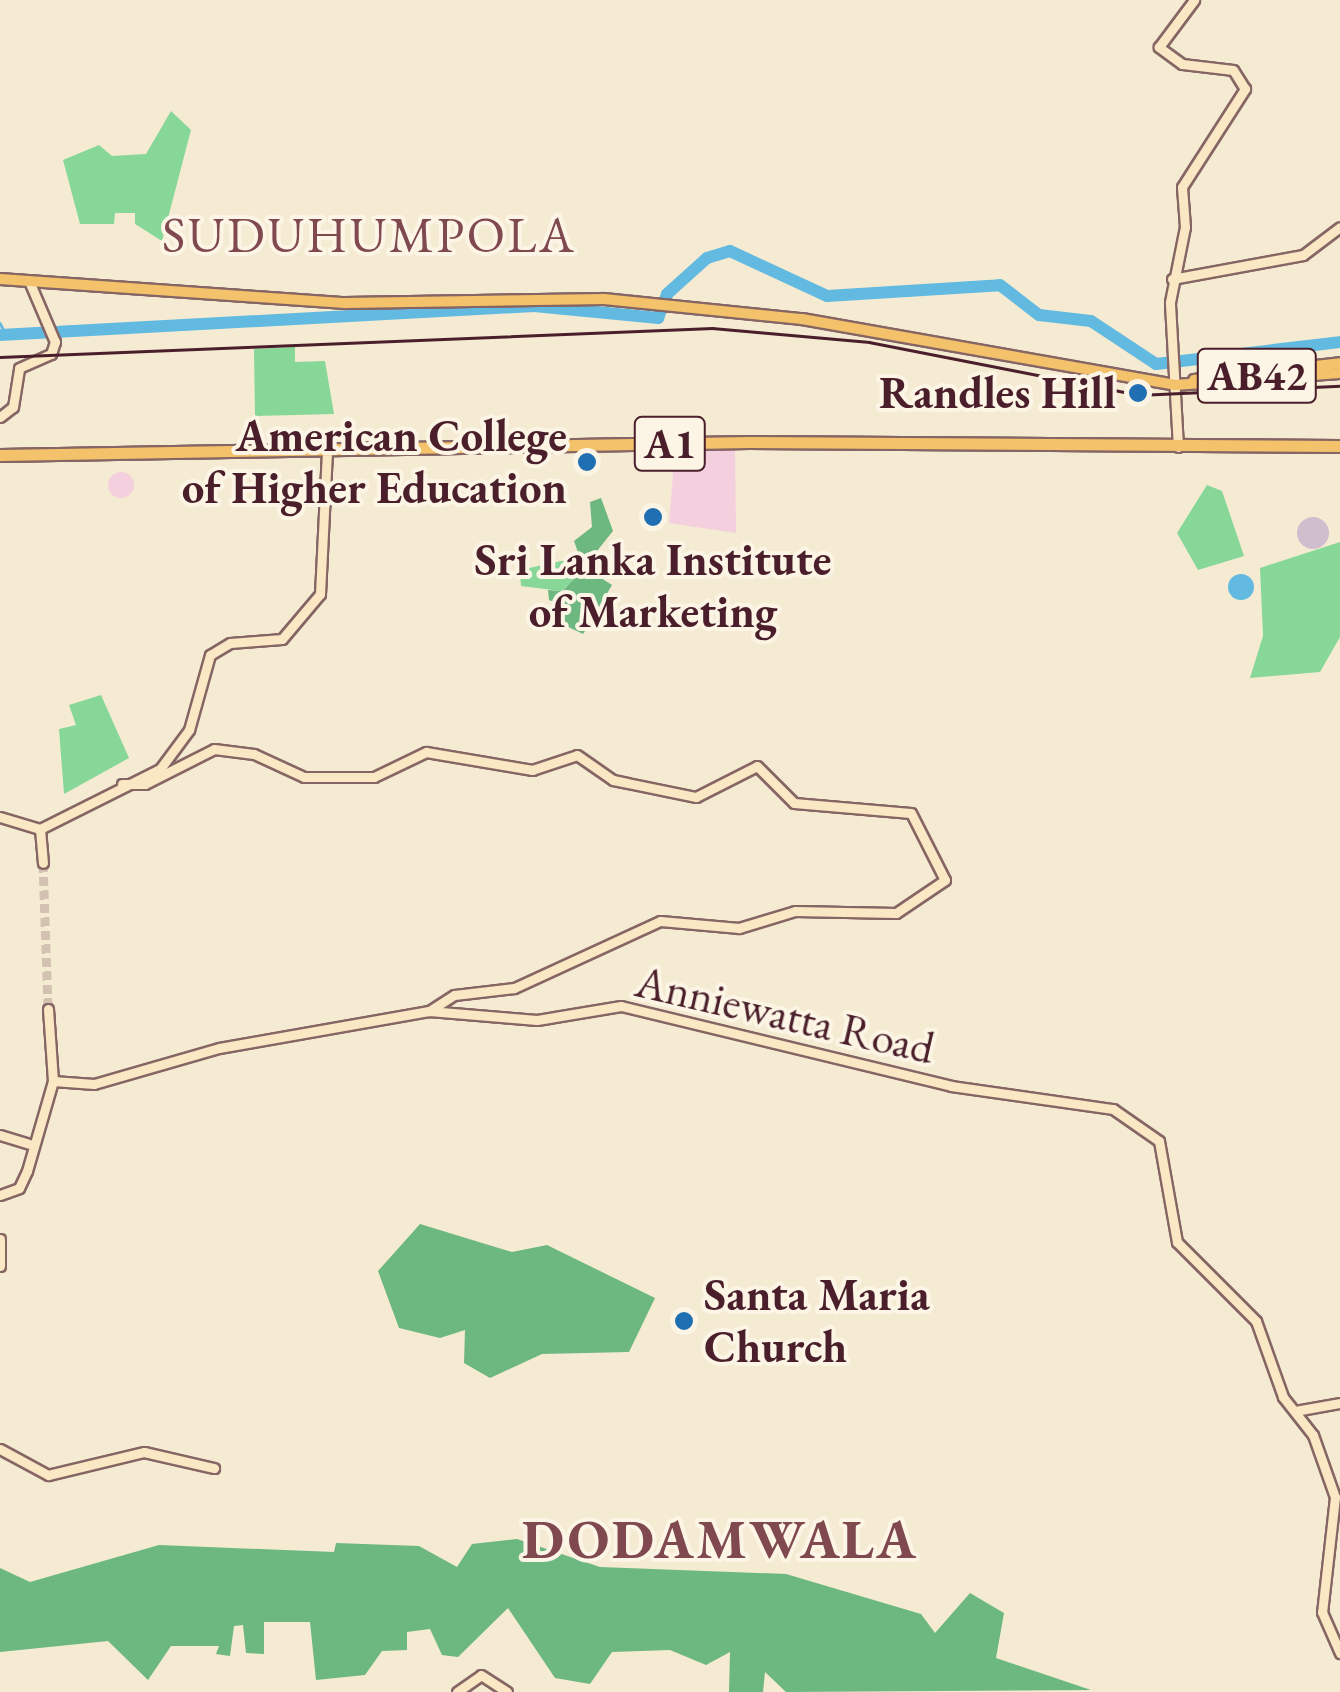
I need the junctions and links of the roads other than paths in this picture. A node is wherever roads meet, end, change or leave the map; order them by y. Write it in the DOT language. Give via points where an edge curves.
graph roads {
  1 [pos="1194,0"];
  2 [pos="1340,228"];
  3 [pos="0,279"];
  4 [pos="1172,279"];
  5 [pos="29,281"];
  6 [pos="1340,364"];
  7 [pos="1340,373"];
  8 [pos="1174,378"];
  9 [pos="0,417"];
  10 [pos="1340,446"];
  11 [pos="1178,450"];
  12 [pos="327,452"];
  13 [pos="0,455"];
  14 [pos="122,784"];
  15 [pos="0,817"];
  16 [pos="40,829"];
  17 [pos="43,863"];
  18 [pos="48,1010"];
  19 [pos="430,1012"];
  20 [pos="53,1081"];
  21 [pos="0,1135"];
  22 [pos="29,1144"];
  23 [pos="0,1195"];
  24 [pos="0,1239"];
  25 [pos="0,1266"];
  26 [pos="1340,1403"];
  27 [pos="1296,1411"];
  28 [pos="0,1449"];
  29 [pos="214,1468"];
  30 [pos="1340,1652"];
  31 [pos="457,1692"];
  32 [pos="507,1692"];
  1 -- 4 [label="street" via="1159,47 1182,64 1233,70 1244,89 1182,187 1185,227"];
  2 -- 4 [label="street" via="1303,255"];
  3 -- 5 [label="main road, AB42"];
  4 -- 8 [label="street"];
  5 -- 8 [label="main road, AB42" via="346,303 555,297 666,305 836,324 1133,380"];
  5 -- 9 [label="street" via="55,342 50,354 19,368 13,406"];
  6 -- 8 [label="main road, AB42"];
  7 -- 8 [label="main road, AB42"];
  8 -- 11 [label="street"];
  10 -- 11 [label="highway, A1"];
  11 -- 12 [label="highway, A1" via="781,442"];
  12 -- 13 [label="highway, A1"];
  12 -- 14 [label="street" via="320,594 282,638 230,643 210,654 189,730 146,777"];
  14 -- 16 [label="street" via="66,823"];
  14 -- 19 [label="street" via="145,784 214,749 254,754 304,777 374,777 426,752 532,770 578,755 613,780 696,796 757,766 794,803 911,814 945,880 896,914 795,911 739,928 660,922 505,991 454,995"];
  15 -- 16 [label="street"];
  16 -- 17 [label="street"];
  18 -- 20 [label="street"];
  19 -- 20 [label="street, Anniewatta Road" via="219,1048 94,1084"];
  19 -- 27 [label="street, Anniewatta Road" via="538,1020 635,1007 951,1086 1075,1097 1127,1115 1159,1141 1177,1242 1256,1322"];
  20 -- 22 [label="street"];
  21 -- 22 [label="street"];
  22 -- 23 [label="street" via="19,1188"];
  24 -- 25 [label="street"];
  26 -- 27 [label="street"];
  27 -- 30 [label="street" via="1335,1496 1322,1612"];
  28 -- 29 [label="street" via="48,1475 144,1452"];
  31 -- 32 [label="street" via="481,1676"];
}
